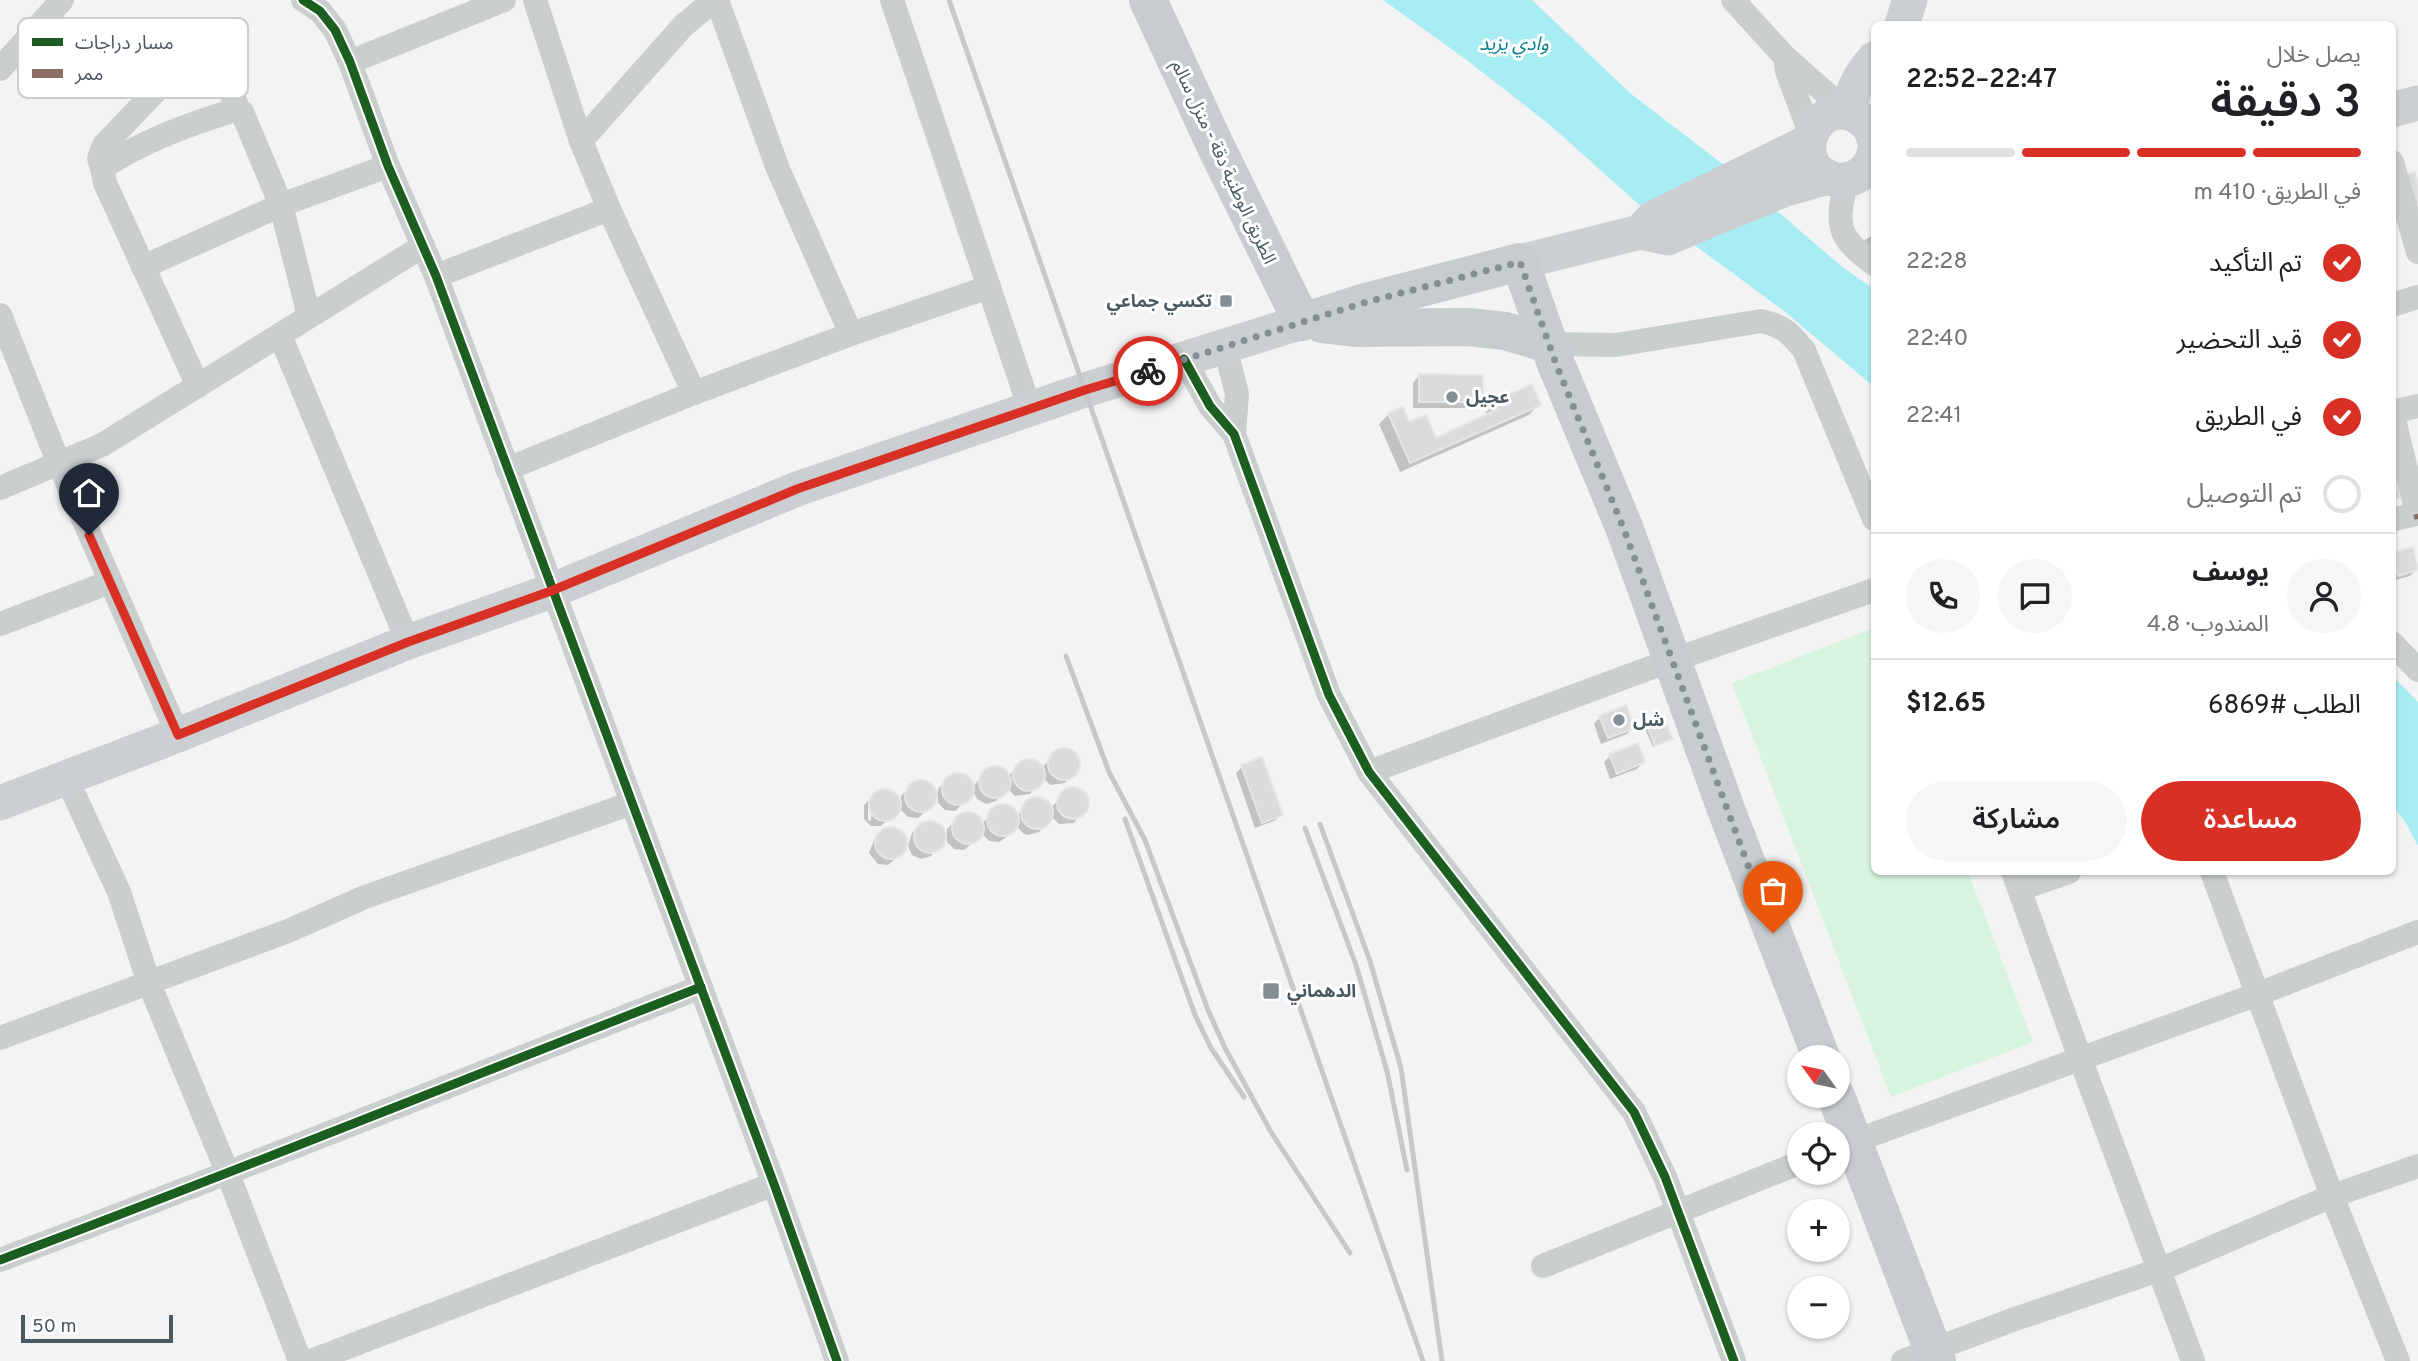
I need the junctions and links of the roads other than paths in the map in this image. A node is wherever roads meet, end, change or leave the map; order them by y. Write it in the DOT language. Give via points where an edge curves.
graph roads {
  1 [pos="62,0"];
  2 [pos="303,0"];
  3 [pos="505,0"];
  4 [pos="535,0"];
  5 [pos="715,0"];
  6 [pos="892,0"];
  7 [pos="1148,0"];
  8 [pos="1733,0"];
  9 [pos="1910,0"];
  10 [pos="46,18"];
  11 [pos="1903,21"];
  12 [pos="18,49"];
  13 [pos="1785,57"];
  14 [pos="350,62"];
  15 [pos="1871,62"];
  16 [pos="0,69"];
  17 [pos="149,98"];
  18 [pos="234,98"];
  19 [pos="2418,103"];
  20 [pos="141,106"];
  21 [pos="2396,109"];
  22 [pos="239,110"];
  23 [pos="172,130"];
  24 [pos="1809,138"];
  25 [pos="581,141"];
  26 [pos="1862,146"];
  27 [pos="388,166"];
  28 [pos="102,168"];
  29 [pos="2396,176"];
  30 [pos="1753,187"];
  31 [pos="281,205"];
  32 [pos="609,209"];
  33 [pos="424,246"];
  34 [pos="2418,252"];
  35 [pos="1520,262"];
  36 [pos="1871,262"];
  37 [pos="143,267"];
  38 [pos="436,276"];
  39 [pos="989,287"];
  40 [pos="2418,297"];
  41 [pos="2396,304"];
  42 [pos="0,315"];
  43 [pos="309,316"];
  44 [pos="1302,322"];
  45 [pos="851,334"];
  46 [pos="280,335"];
  47 [pos="1549,344"];
  48 [pos="1225,347"];
  49 [pos="1184,359"];
  50 [pos="198,386"];
  51 [pos="694,393"];
  52 [pos="2418,405"];
  53 [pos="1030,410"];
  54 [pos="2396,411"];
  55 [pos="2396,428"];
  56 [pos="1234,434"];
  57 [pos="59,464"];
  58 [pos="507,469"];
  59 [pos="0,488"];
  60 [pos="1871,512"];
  61 [pos="2417,513"];
  62 [pos="2396,519"];
  63 [pos="110,582"];
  64 [pos="551,591"];
  65 [pos="1871,591"];
  66 [pos="0,624"];
  67 [pos="408,642"];
  68 [pos="2396,647"];
  69 [pos="1673,662"];
  70 [pos="2418,670"];
  71 [pos="178,735"];
  72 [pos="1369,772"];
  73 [pos="66,777"];
  74 [pos="0,803"];
  75 [pos="632,803"];
  76 [pos="2049,875"];
  77 [pos="2213,875"];
  78 [pos="2016,880"];
  79 [pos="2418,932"];
  80 [pos="149,983"];
  81 [pos="701,987"];
  82 [pos="2258,994"];
  83 [pos="0,1038"];
  84 [pos="1817,1045"];
  85 [pos="2080,1058"];
  86 [pos="1850,1142"];
  87 [pos="1850,1157"];
  88 [pos="2418,1166"];
  89 [pos="1787,1168"];
  90 [pos="228,1174"];
  91 [pos="774,1184"];
  92 [pos="2332,1196"];
  93 [pos="1678,1213"];
  94 [pos="0,1260"];
  95 [pos="1543,1266"];
  96 [pos="2158,1270"];
  97 [pos="1924,1357"];
  98 [pos="300,1361"];
  99 [pos="311,1361"];
  100 [pos="837,1361"];
  101 [pos="1734,1361"];
  102 [pos="2193,1361"];
  103 [pos="2398,1361"];
  1 -- 10 [label="street"];
  2 -- 14 [label="street" via="320,11 335,30"];
  3 -- 14 [label="street"];
  4 -- 25 [label="street"];
  5 -- 25 [label="street" via="683,26"];
  5 -- 45 [label="street" via="778,169"];
  6 -- 39 [label="street"];
  7 -- 44 [label="main road, الطريق الوطنية دقة - منزل سالم"];
  8 -- 13 [label="street"];
  9 -- 11 [label="main road"];
  12 -- 16 [label="street"];
  13 -- 24 [label="street"];
  13 -- 26 [label="street" via="1828,94"];
  14 -- 27 [label="street"];
  15 -- 26 [label="main road" via="1850,99"];
  17 -- 20 [label="street"];
  18 -- 22 [label="street"];
  19 -- 21 [label="main road"];
  20 -- 23 [label="street"];
  20 -- 28 [label="street" via="104,145 99,158"];
  22 -- 23 [label="street"];
  22 -- 31 [label="street"];
  23 -- 28 [label="street"];
  24 -- 26 [label="main road" via="1812,163"];
  24 -- 26 [label="main road" via="1820,120 1836,113"];
  24 -- 30 [label="main road"];
  25 -- 32 [label="street"];
  26 -- 30 [label="main road"];
  26 -- 36 [label="street" via="1839,212 1840,225 1854,248"];
  27 -- 31 [label="street"];
  27 -- 33 [label="street"];
  28 -- 37 [label="street"];
  29 -- 34 [label="street"];
  30 -- 35 [label="main road" via="1653,229"];
  31 -- 37 [label="street"];
  31 -- 43 [label="street"];
  32 -- 38 [label="street"];
  32 -- 51 [label="street"];
  33 -- 38 [label="street"];
  33 -- 43 [label="street"];
  35 -- 44 [label="main road"];
  35 -- 47 [label="main road"];
  37 -- 50 [label="street"];
  38 -- 58 [label="street"];
  39 -- 45 [label="street"];
  39 -- 53 [label="street"];
  40 -- 41 [label="street"];
  42 -- 57 [label="street"];
  43 -- 46 [label="street"];
  44 -- 47 [label="main road" via="1357,328 1481,328"];
  44 -- 48 [label="main road"];
  45 -- 51 [label="street"];
  46 -- 50 [label="street"];
  46 -- 67 [label="street"];
  47 -- 60 [label="street" via="1616,345 1761,321 1777,324 1804,350"];
  47 -- 69 [label="main road"];
  48 -- 49 [label="main road"];
  48 -- 56 [label="street" via="1237,394"];
  49 -- 53 [label="main road"];
  49 -- 56 [label="street" via="1210,407"];
  50 -- 57 [label="street" via="102,445"];
  51 -- 58 [label="street"];
  52 -- 54 [label="street"];
  53 -- 64 [label="main road" via="797,489"];
  55 -- 61 [label="street"];
  56 -- 72 [label="street" via="1329,695"];
  57 -- 59 [label="street"];
  57 -- 63 [label="street"];
  58 -- 64 [label="street"];
  61 -- 62 [label="street"];
  63 -- 66 [label="street"];
  63 -- 71 [label="street"];
  64 -- 67 [label="main road"];
  64 -- 75 [label="street"];
  65 -- 69 [label="street"];
  67 -- 71 [label="main road"];
  68 -- 70 [label="street"];
  69 -- 72 [label="street"];
  69 -- 84 [label="main road"];
  71 -- 73 [label="main road"];
  72 -- 93 [label="street" via="1634,1112"];
  73 -- 74 [label="main road"];
  73 -- 80 [label="street" via="118,892"];
  75 -- 80 [label="street" via="365,897"];
  75 -- 81 [label="street"];
  76 -- 78 [label="street"];
  77 -- 82 [label="street"];
  78 -- 85 [label="street"];
  79 -- 82 [label="street"];
  80 -- 83 [label="street"];
  80 -- 90 [label="street"];
  81 -- 90 [label="street"];
  81 -- 91 [label="street"];
  82 -- 85 [label="street"];
  82 -- 92 [label="street"];
  85 -- 86 [label="street"];
  85 -- 96 [label="street"];
  87 -- 97 [label="main road"];
  88 -- 92 [label="street"];
  89 -- 93 [label="street"];
  90 -- 94 [label="street"];
  90 -- 98 [label="street"];
  91 -- 99 [label="street"];
  91 -- 100 [label="street"];
  92 -- 96 [label="street"];
  92 -- 103 [label="street"];
  93 -- 95 [label="street"];
  93 -- 101 [label="street"];
  96 -- 97 [label="street" via="2015,1319"];
  96 -- 102 [label="street"];
}
